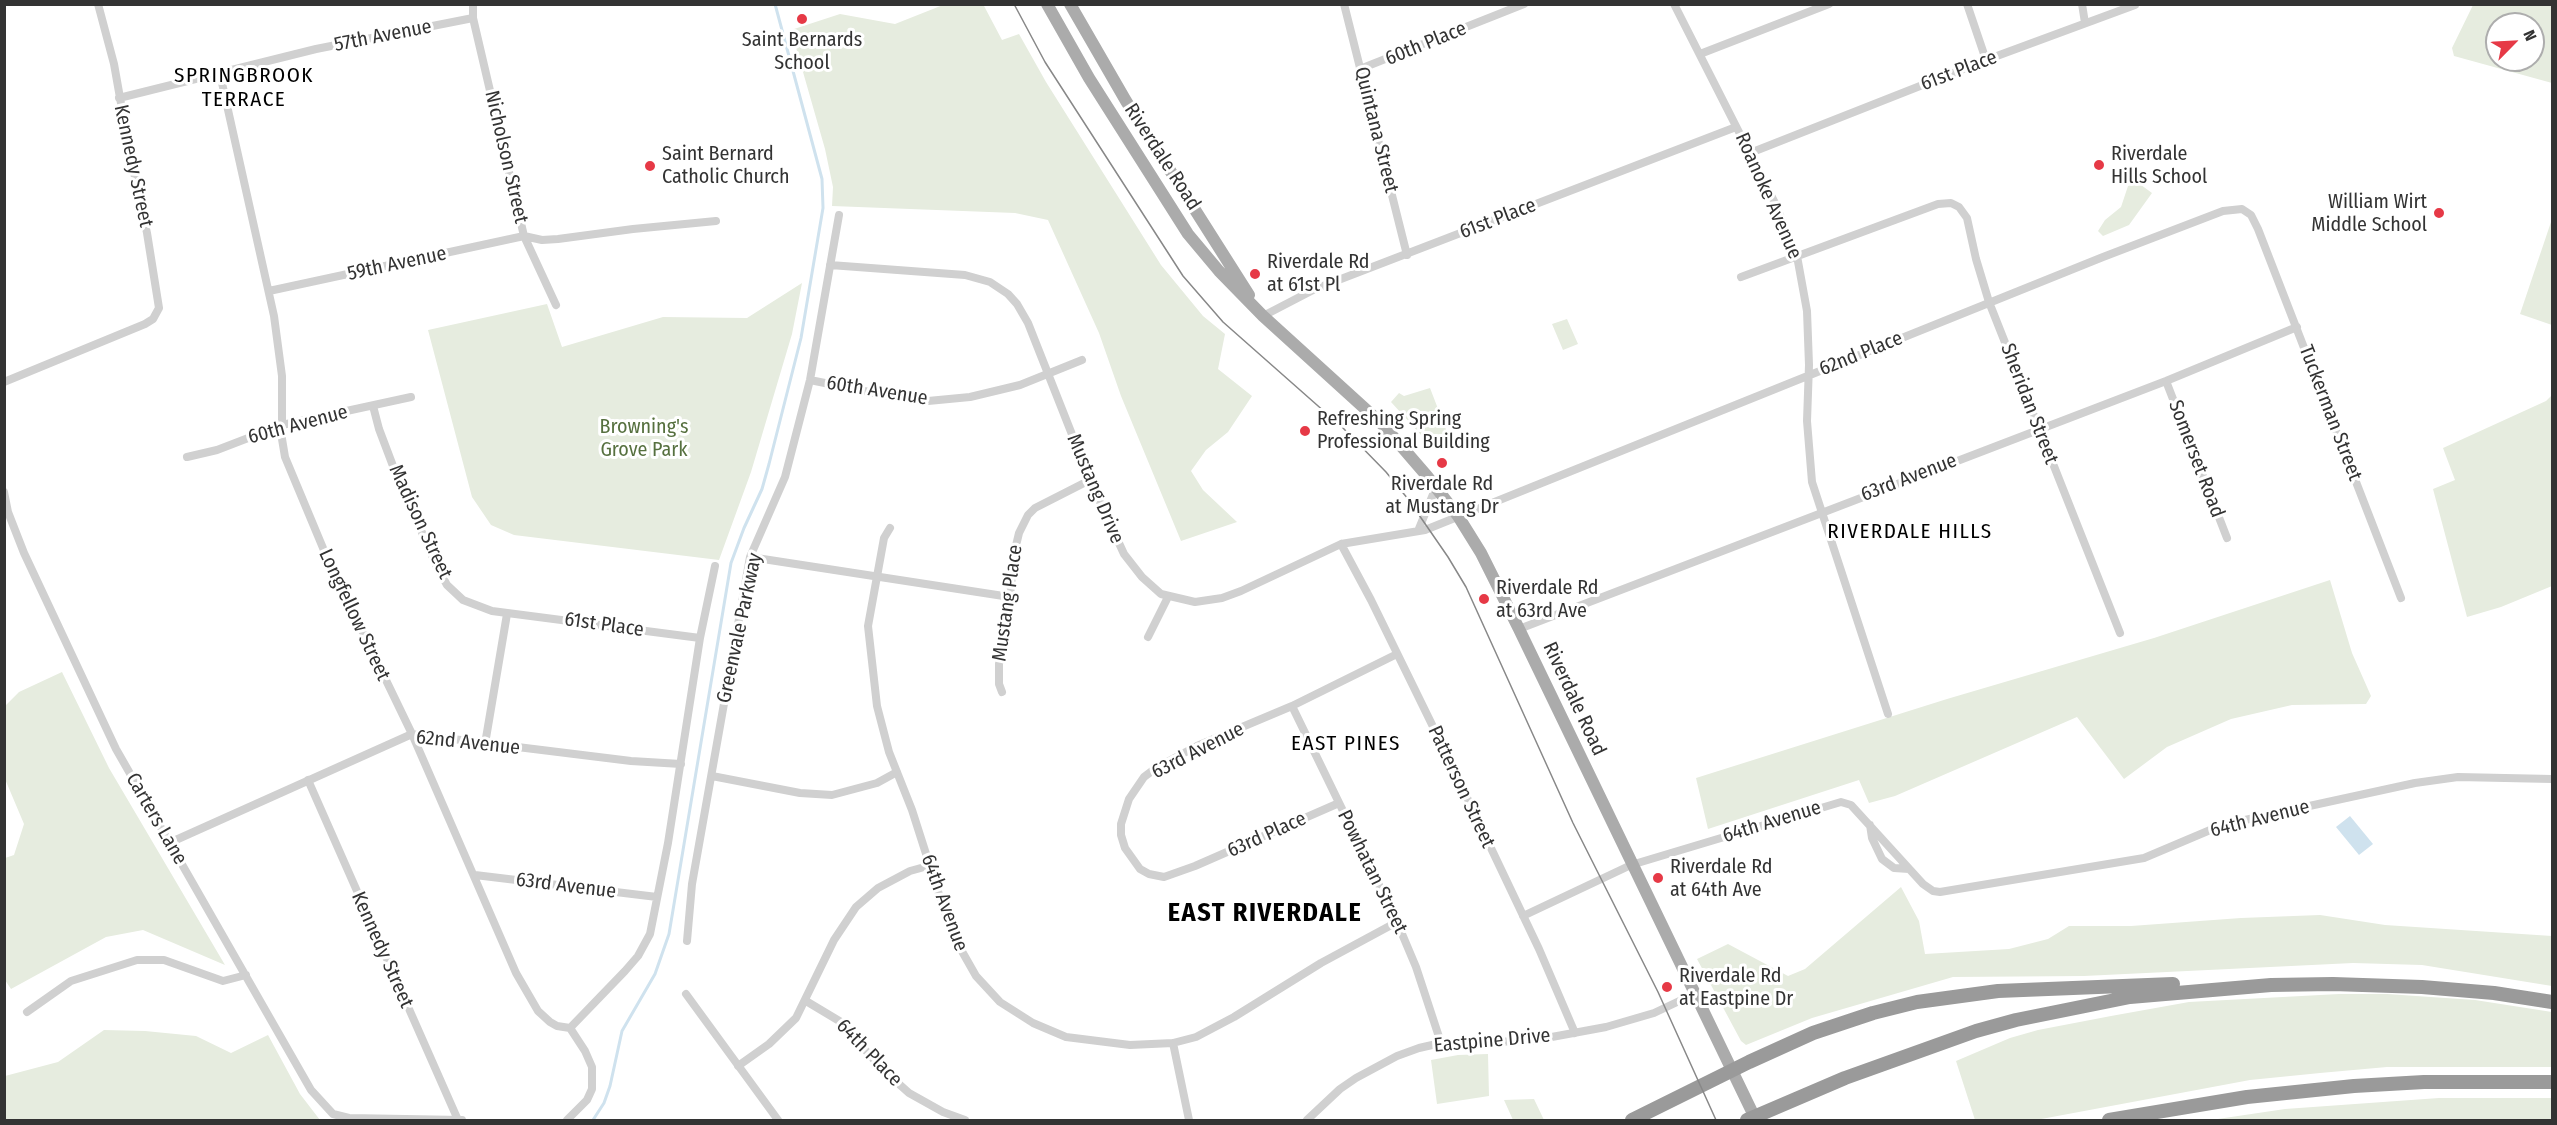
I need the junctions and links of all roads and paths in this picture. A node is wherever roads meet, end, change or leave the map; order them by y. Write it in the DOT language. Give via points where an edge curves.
graph roads {
  1 [pos="98,4"];
  2 [pos="472,4"];
  3 [pos="1047,4"];
  4 [pos="1070,4"];
  5 [pos="1344,4"];
  6 [pos="1524,4"];
  7 [pos="1674,4"];
  8 [pos="1829,4"];
  9 [pos="1967,4"];
  10 [pos="2082,4"];
  11 [pos="2135,5"];
  12 [pos="473,18"];
  13 [pos="2085,23"];
  14 [pos="1700,54"];
  15 [pos="1986,60"];
  16 [pos="1360,69"];
  17 [pos="220,74"];
  18 [pos="119,98"];
  19 [pos="1736,127"];
  20 [pos="1750,153"];
  21 [pos="839,215"];
  22 [pos="716,221"];
  23 [pos="2258,229"];
  24 [pos="524,236"];
  25 [pos="1407,255"];
  26 [pos="1797,256"];
  27 [pos="830,266"];
  28 [pos="1741,277"];
  29 [pos="269,291"];
  30 [pos="1989,302"];
  31 [pos="556,305"];
  32 [pos="1263,316"];
  33 [pos="2298,327"];
  34 [pos="1082,360"];
  35 [pos="1047,375"];
  36 [pos="1808,375"];
  37 [pos="810,380"];
  38 [pos="2166,381"];
  39 [pos="4,382"];
  40 [pos="411,398"];
  41 [pos="373,406"];
  42 [pos="282,426"];
  43 [pos="2038,429"];
  44 [pos="187,457"];
  45 [pos="1090,480"];
  46 [pos="1436,487"];
  47 [pos="4,492"];
  48 [pos="1821,512"];
  49 [pos="1458,516"];
  50 [pos="890,528"];
  51 [pos="1418,531"];
  52 [pos="2227,538"];
  53 [pos="1341,544"];
  54 [pos="750,557"];
  55 [pos="715,566"];
  56 [pos="877,577"];
  57 [pos="1010,597"];
  58 [pos="1168,597"];
  59 [pos="2401,598"];
  60 [pos="507,614"];
  61 [pos="1519,629"];
  62 [pos="2120,633"];
  63 [pos="1148,637"];
  64 [pos="700,638"];
  65 [pos="1397,654"];
  66 [pos="1002,692"];
  67 [pos="1292,706"];
  68 [pos="1888,714"];
  69 [pos="412,734"];
  70 [pos="485,744"];
  71 [pos="681,764"];
  72 [pos="897,772"];
  73 [pos="712,776"];
  74 [pos="2553,779"];
  75 [pos="308,780"];
  76 [pos="1339,803"];
  77 [pos="1870,825"];
  78 [pos="169,843"];
  79 [pos="1631,865"];
  80 [pos="928,866"];
  81 [pos="1195,866"];
  82 [pos="1909,869"];
  83 [pos="475,875"];
  84 [pos="657,897"];
  85 [pos="1523,916"];
  86 [pos="1397,922"];
  87 [pos="687,941"];
  88 [pos="246,975"];
  89 [pos="2271,985"];
  90 [pos="686,994"];
  91 [pos="1694,994"];
  92 [pos="806,1001"];
  93 [pos="2553,1002"];
  94 [pos="27,1012"];
  95 [pos="570,1028"];
  96 [pos="1575,1033"];
  97 [pos="1441,1042"];
  98 [pos="1173,1043"];
  99 [pos="738,1066"];
  100 [pos="1732,1070"];
  101 [pos="2553,1082"];
  102 [pos="2247,1097"];
  103 [pos="460,1120"];
  104 [pos="567,1120"];
  105 [pos="778,1120"];
  106 [pos="965,1120"];
  107 [pos="1189,1120"];
  108 [pos="1307,1120"];
  109 [pos="1632,1120"];
  110 [pos="1747,1120"];
  111 [pos="1756,1120"];
  112 [pos="2109,1120"];
  113 [pos="2157,1120"];
  1 -- 18 [label="street, Kennedy Street"];
  2 -- 12 [label="street, Nicholson Street"];
  3 -- 32 [label="main road, Riverdale Road" via="1188,234"];
  4 -- 32 [label="main road, Riverdale Road" via="1126,101"];
  5 -- 16 [label="street, Quintana Street"];
  6 -- 16 [label="street, 60th Place"];
  7 -- 14 [label="street, Roanoke Avenue"];
  8 -- 14 [label="street"];
  9 -- 15 [label="street"];
  10 -- 13 [label="street"];
  11 -- 13 [label="street, 61st Place"];
  12 -- 17 [label="street, 57th Avenue" via="316,49"];
  12 -- 24 [label="street, Nicholson Street"];
  13 -- 15 [label="street, 61st Place"];
  14 -- 19 [label="street, Roanoke Avenue"];
  15 -- 20 [label="street, 61st Place"];
  16 -- 25 [label="street, Quintana Street"];
  17 -- 18 [label="street, 57th Avenue"];
  17 -- 29 [label="street, Longfellow Street"];
  18 -- 39 [label="street, Kennedy Street" via="159,298 157,314 146,324"];
  19 -- 20 [label="street, Roanoke Avenue"];
  19 -- 25 [label="street, 61st Place"];
  20 -- 26 [label="street, Roanoke Avenue"];
  21 -- 27 [label="street, Greenvale Parkway"];
  22 -- 24 [label="street, 59th Avenue" via="558,239"];
  23 -- 30 [label="street, 62nd Place" via="2245,211 2223,211"];
  23 -- 33 [label="street, Tuckerman Street"];
  24 -- 29 [label="street, 59th Avenue"];
  24 -- 31 [label="street, Nicholson Street"];
  25 -- 32 [label="street, 61st Place" via="1315,289"];
  26 -- 28 [label="street"];
  26 -- 30 [label="street, Sheridan Street" via="1924,208 1951,203 1964,212"];
  26 -- 36 [label="street, Roanoke Avenue" via="1807,311"];
  27 -- 35 [label="street, Mustang Drive" via="965,275 990,282 1017,304"];
  27 -- 37 [label="street, Greenvale Parkway"];
  29 -- 42 [label="street, Longfellow Street" via="280,358"];
  30 -- 36 [label="street, 62nd Place"];
  30 -- 43 [label="street, Sheridan Street"];
  32 -- 46 [label="main road, Riverdale Road" via="1370,412"];
  33 -- 38 [label="street, 63rd Avenue"];
  33 -- 59 [label="street, Tuckerman Street"];
  34 -- 35 [label="street, 60th Avenue"];
  35 -- 37 [label="street, 60th Avenue" via="986,393 928,401"];
  35 -- 45 [label="street, Mustang Drive"];
  36 -- 48 [label="street, Roanoke Avenue" via="1809,459"];
  36 -- 49 [label="street, 62nd Place"];
  37 -- 54 [label="street, Greenvale Parkway" via="785,477"];
  38 -- 43 [label="street, 63rd Avenue"];
  38 -- 52 [label="street, Somerset Road"];
  40 -- 41 [label="street, 60th Avenue"];
  41 -- 42 [label="street, 60th Avenue"];
  41 -- 60 [label="street, Madison Street" via="393,466 447,585 463,600"];
  42 -- 44 [label="street, 60th Avenue"];
  42 -- 69 [label="street, Longfellow Street" via="285,457 293,479"];
  43 -- 48 [label="street, 63rd Avenue"];
  43 -- 62 [label="street, Sheridan Street"];
  45 -- 57 [label="street, Mustang Place" via="1044,502 1028,515 1018,533"];
  45 -- 58 [label="street, Mustang Drive" via="1131,565"];
  46 -- 49 [label="main road, Riverdale Road"];
  46 -- 51 [label="street"];
  47 -- 78 [label="street, Carters Lane" via="24,553 74,663"];
  48 -- 61 [label="street, 63rd Avenue"];
  48 -- 68 [label="street, Roanoke Avenue"];
  49 -- 51 [label="street, Mustang Drive"];
  49 -- 61 [label="main road, Riverdale Road"];
  50 -- 56 [label="street, 64th Avenue" via="884,538"];
  51 -- 53 [label="street, Mustang Drive"];
  53 -- 58 [label="street, Mustang Drive" via="1222,598 1195,602"];
  53 -- 65 [label="street, Patterson Street"];
  54 -- 56 [label="street"];
  54 -- 73 [label="street, Greenvale Parkway"];
  55 -- 64 [label="street, Greenvale Parkway"];
  56 -- 57 [label="street"];
  56 -- 72 [label="street, 64th Avenue" via="868,626 870,654 877,706"];
  57 -- 66 [label="street, Mustang Place" via="999,664"];
  58 -- 63 [label="street"];
  60 -- 64 [label="street, 61st Place"];
  60 -- 70 [label="street"];
  61 -- 79 [label="main road, Riverdale Road"];
  64 -- 71 [label="street, Greenvale Parkway"];
  65 -- 67 [label="street, 63rd Avenue"];
  65 -- 85 [label="street, Patterson Street"];
  67 -- 76 [label="street, Powhatan Street"];
  67 -- 81 [label="street, 63rd Avenue" via="1168,761 1136,787 1121,824 1131,859 1140,869 1164,877"];
  69 -- 70 [label="street, 62nd Avenue"];
  69 -- 75 [label="street, 62nd Avenue"];
  69 -- 83 [label="street, Longfellow Street"];
  70 -- 71 [label="street, 62nd Avenue"];
  71 -- 84 [label="street, Greenvale Parkway"];
  72 -- 73 [label="street" via="877,783 832,795 800,794"];
  72 -- 80 [label="street, 64th Avenue"];
  73 -- 87 [label="street, Greenvale Parkway" via="692,884"];
  74 -- 82 [label="street, 64th Avenue" via="2458,777 2415,783 2222,825 2142,859 1959,889 1933,891"];
  75 -- 78 [label="street, 62nd Avenue"];
  75 -- 103 [label="street, Kennedy Street" via="444,1092"];
  76 -- 81 [label="street, 63rd Place"];
  76 -- 86 [label="street, Powhatan Street"];
  77 -- 79 [label="street, 64th Avenue" via="1851,805 1841,802"];
  77 -- 82 [label="street, 64th Avenue"];
  77 -- 82 [label="street, 64th Avenue" via="1882,859 1894,868"];
  78 -- 88 [label="street, Carters Lane"];
  79 -- 85 [label="street"];
  79 -- 91 [label="main road, Riverdale Road"];
  80 -- 92 [label="street" via="878,888 856,907 834,939"];
  80 -- 98 [label="street, 64th Avenue" via="959,948 976,976 1000,1002 1066,1037 1130,1045"];
  83 -- 84 [label="street, 63rd Avenue"];
  83 -- 95 [label="street, Longfellow Street" via="532,1002 550,1022"];
  84 -- 95 [label="street, Greenvale Parkway" via="650,934 638,956"];
  85 -- 96 [label="street, Patterson Street"];
  86 -- 97 [label="street, Powhatan Street"];
  86 -- 98 [label="street, 64th Avenue" via="1234,1017 1196,1037"];
  88 -- 94 [label="street" via="223,981 164,960 137,960 70,981"];
  88 -- 103 [label="street, Carters Lane" via="311,1090 333,1114 349,1118"];
  89 -- 93 [label="highway" via="2396,985"];
  89 -- 100 [label="highway" via="2166,984 1958,995 1842,1022"];
  89 -- 110 [label="highway" via="2159,993 2016,1020 1888,1062"];
  90 -- 99 [label="street"];
  91 -- 96 [label="street, Eastpine Drive" via="1625,1023"];
  91 -- 100 [label="main road, Riverdale Road"];
  92 -- 99 [label="street" via="783,1032"];
  92 -- 106 [label="street, 64th Place" via="846,1026 881,1068 909,1093"];
  95 -- 104 [label="street" via="585,1051 594,1078 582,1106"];
  96 -- 97 [label="street, Eastpine Drive" via="1509,1043"];
  97 -- 108 [label="street, Eastpine Drive" via="1397,1056 1366,1072 1340,1089"];
  98 -- 107 [label="street"];
  99 -- 105 [label="street"];
  100 -- 109 [label="highway"];
  100 -- 111 [label="main road, Riverdale Road"];
  101 -- 102 [label="highway" via="2424,1082"];
  102 -- 112 [label="highway"];
  102 -- 113 [label="highway"];
}
